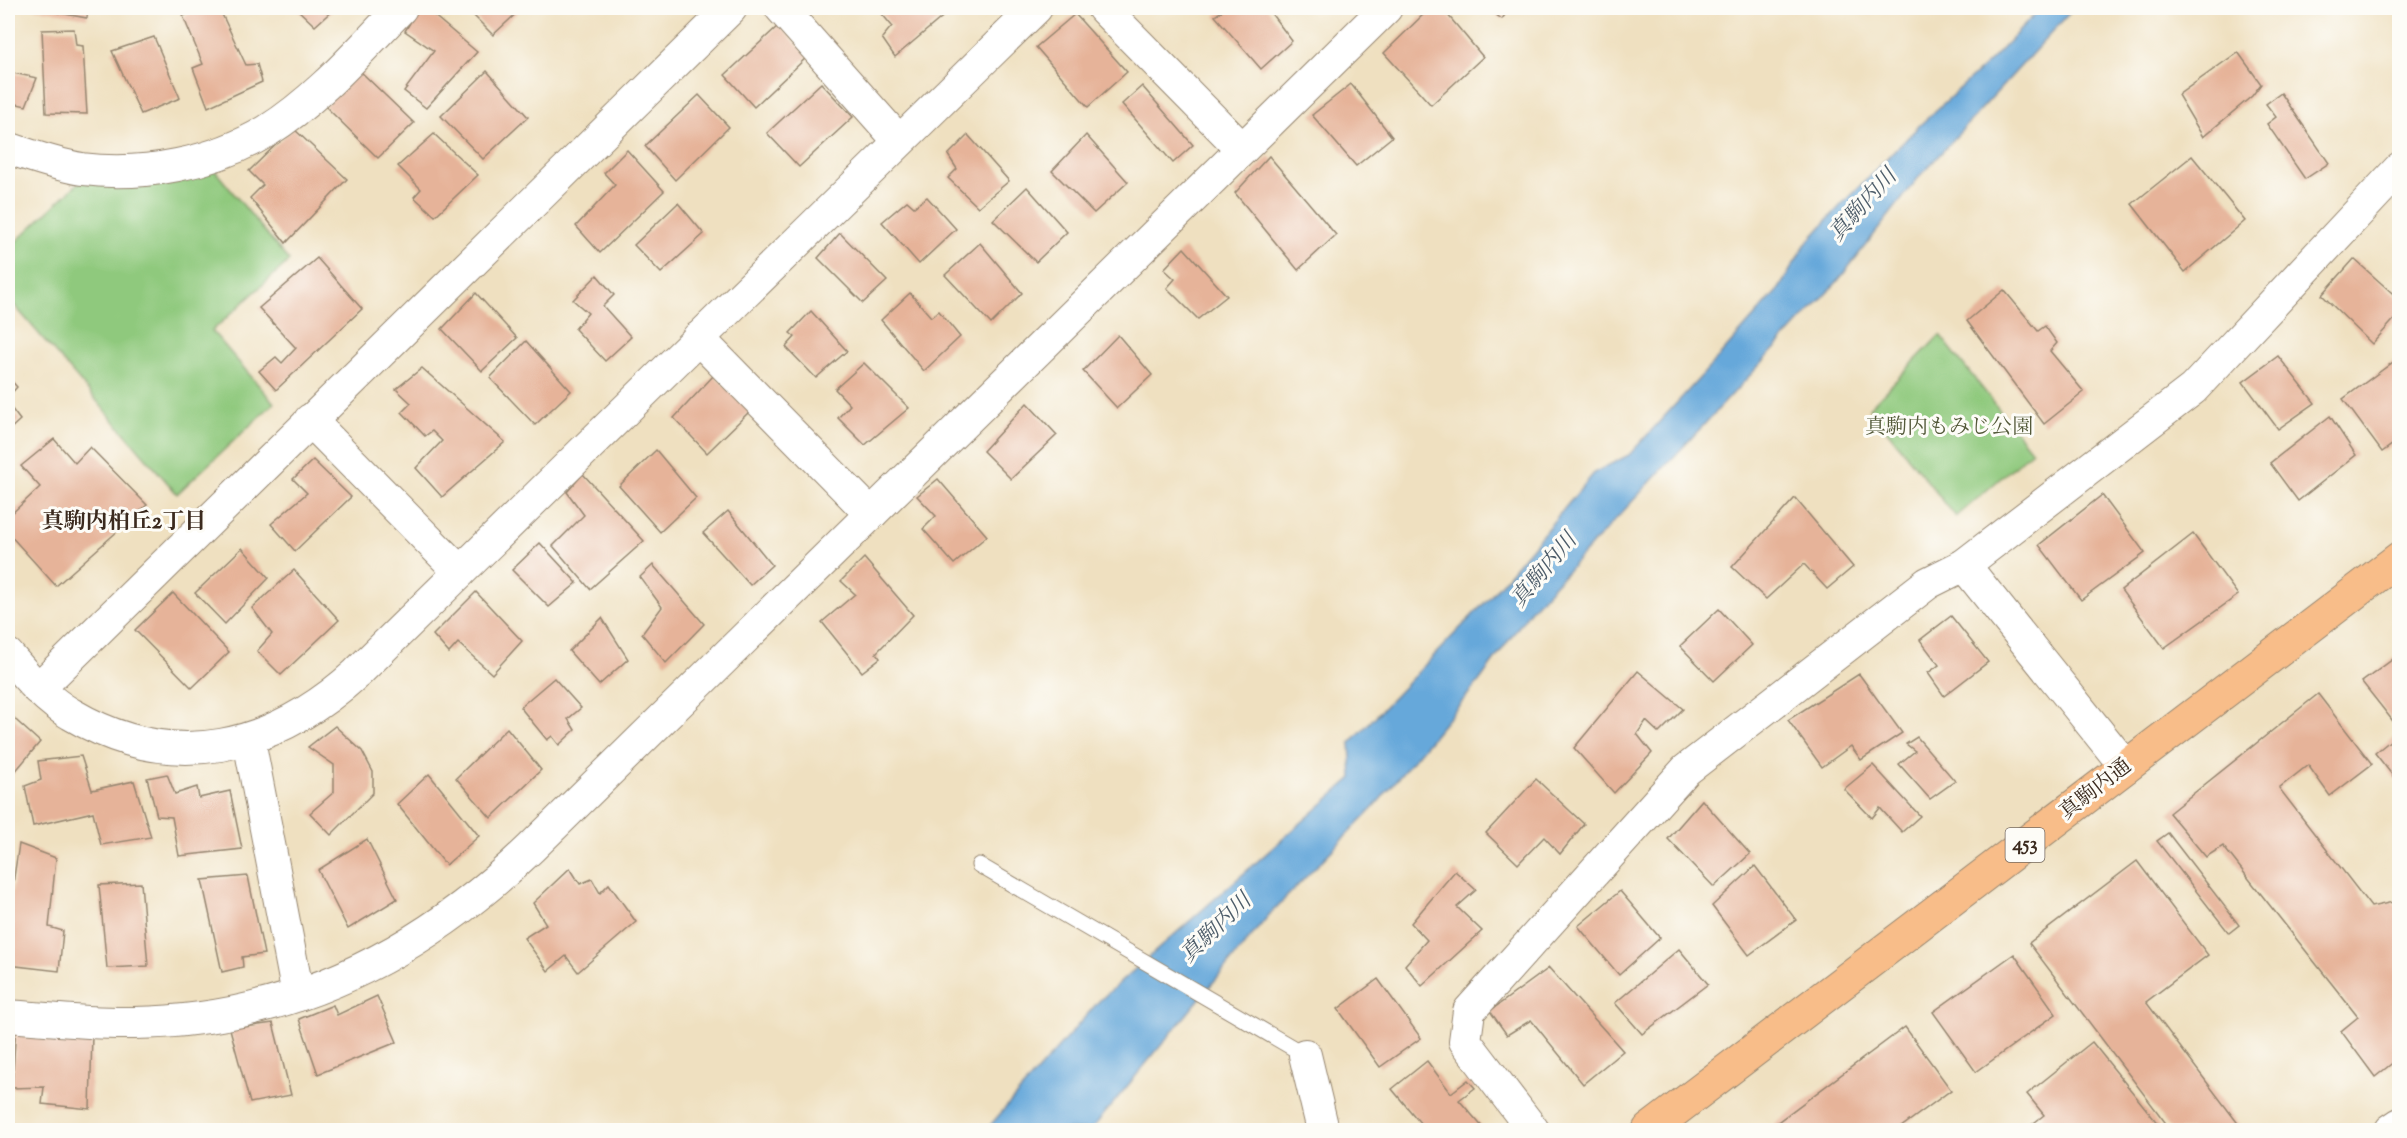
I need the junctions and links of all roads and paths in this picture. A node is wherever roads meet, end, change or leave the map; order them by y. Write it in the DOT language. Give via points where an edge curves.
graph roads {
  1 [pos="401,8"];
  2 [pos="731,8"];
  3 [pos="781,8"];
  4 [pos="1036,8"];
  5 [pos="1103,8"];
  6 [pos="1386,8"];
  7 [pos="899,141"];
  8 [pos="8,148"];
  9 [pos="1242,149"];
  10 [pos="2400,168"];
  11 [pos="698,338"];
  12 [pos="310,420"];
  13 [pos="871,514"];
  14 [pos="2400,558"];
  15 [pos="1964,565"];
  16 [pos="460,573"];
  17 [pos="8,655"];
  18 [pos="38,689"];
  19 [pos="249,740"];
  20 [pos="2126,767"];
  21 [pos="978,864"];
  22 [pos="298,995"];
  23 [pos="8,1016"];
  24 [pos="1305,1055"];
  25 [pos="2400,1124"];
  26 [pos="1323,1131"];
  27 [pos="1533,1131"];
  28 [pos="1649,1131"];
  29 [pos="2391,1131"];
  1 -- 8 [label="street" via="303,105 266,131 221,151 180,164 129,172 81,169"];
  2 -- 12 [label="street"];
  3 -- 7 [label="street"];
  4 -- 7 [label="street"];
  5 -- 9 [label="street"];
  6 -- 9 [label="street"];
  7 -- 11 [label="street"];
  9 -- 13 [label="street"];
  10 -- 15 [label="street" via="2193,389"];
  11 -- 13 [label="street"];
  11 -- 16 [label="street"];
  12 -- 16 [label="street"];
  12 -- 18 [label="street"];
  13 -- 22 [label="street" via="470,903 375,963"];
  14 -- 20 [label="highway, 真駒内通 / 453"];
  15 -- 20 [label="street"];
  15 -- 27 [label="street" via="1928,583 1686,770 1469,1011 1465,1041"];
  16 -- 19 [label="street" via="336,692 298,718"];
  17 -- 18 [label="street"];
  18 -- 19 [label="street" via="70,714 106,732 149,744 181,748"];
  19 -- 22 [label="street"];
  20 -- 28 [label="highway, 真駒内通 / 453"];
  21 -- 24 [label="lane"];
  22 -- 23 [label="street" via="249,1009 159,1022 101,1023"];
  24 -- 26 [label="street"];
  25 -- 29 [label="street"];
}
